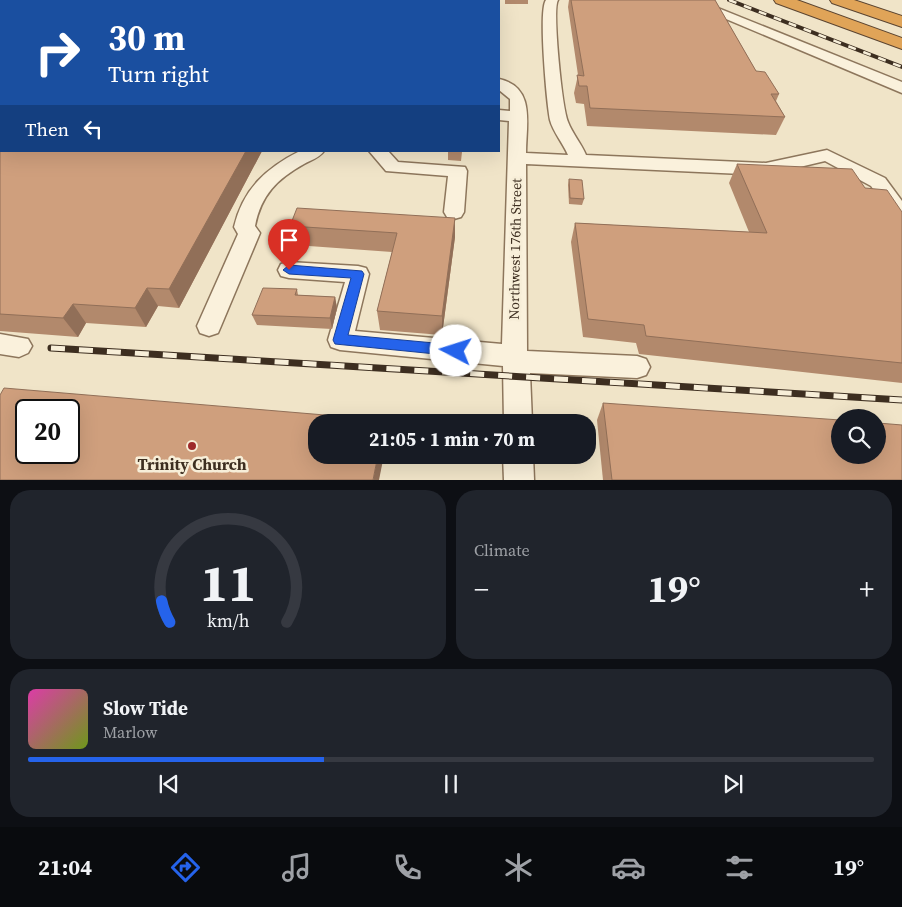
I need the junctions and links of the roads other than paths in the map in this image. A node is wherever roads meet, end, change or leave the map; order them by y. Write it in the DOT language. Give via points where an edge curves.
graph roads {
  1 [pos="552,0"];
  2 [pos="688,0"];
  3 [pos="782,0"];
  4 [pos="817,0"];
  5 [pos="838,0"];
  6 [pos="872,0"];
  7 [pos="902,10"];
  8 [pos="902,22"];
  9 [pos="902,30"];
  10 [pos="902,44"];
  11 [pos="500,85"];
  12 [pos="902,88"];
  13 [pos="508,115"];
  14 [pos="313,152"];
  15 [pos="379,152"];
  16 [pos="517,158"];
  17 [pos="579,161"];
  18 [pos="454,212"];
  19 [pos="902,215"];
  20 [pos="289,270"];
  21 [pos="209,326"];
  22 [pos="514,358"];
  23 [pos="637,367"];
  24 [pos="518,414"];
  25 [pos="518,464"];
  26 [pos="518,480"];
  1 -- 17 [label="street" via="549,4 549,32 558,121"];
  2 -- 12 [label="street"];
  3 -- 10 [label="highway"];
  4 -- 9 [label="highway"];
  5 -- 8 [label="highway"];
  6 -- 7 [label="highway"];
  11 -- 13 [label="street, Northwest 176th Street" via="518,99"];
  13 -- 16 [label="street, Northwest 176th Street"];
  14 -- 21 [label="street" via="289,164 253,197 244,227 249,233"];
  15 -- 18 [label="street" via="393,168 458,171"];
  16 -- 17 [label="street"];
  16 -- 22 [label="street, Northwest 176th Street"];
  17 -- 19 [label="street" via="766,169 827,155 878,182"];
  20 -- 22 [label="street" via="358,274 340,340"];
  22 -- 23 [label="street"];
  22 -- 24 [label="street, Northwest 176th Street" via="518,377"];
  25 -- 26 [label="street"];
}
